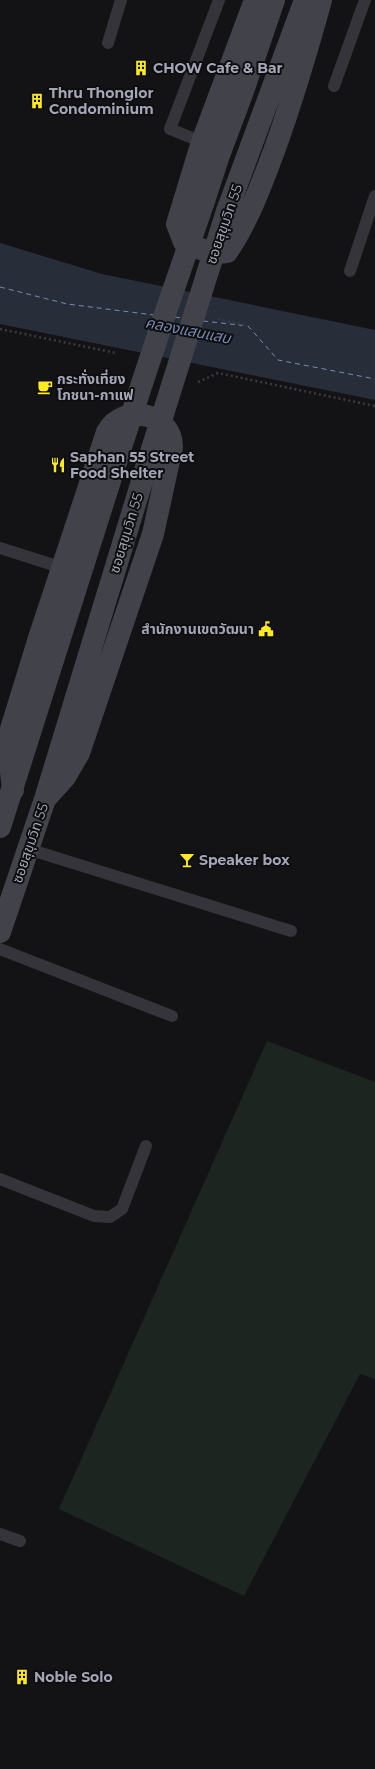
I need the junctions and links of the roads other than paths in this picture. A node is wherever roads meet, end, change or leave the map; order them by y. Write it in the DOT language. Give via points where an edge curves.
graph roads {
  1 [pos="122,0"];
  2 [pos="219,0"];
  3 [pos="255,0"];
  4 [pos="274,0"];
  5 [pos="305,0"];
  6 [pos="321,0"];
  7 [pos="365,0"];
  8 [pos="108,44"];
  9 [pos="334,86"];
  10 [pos="202,142"];
  11 [pos="375,196"];
  12 [pos="350,271"];
  13 [pos="0,548"];
  14 [pos="63,568"];
  15 [pos="13,790"];
  16 [pos="45,799"];
  17 [pos="0,827"];
  18 [pos="28,849"];
  19 [pos="291,931"];
  20 [pos="0,932"];
  21 [pos="0,949"];
  22 [pos="172,1016"];
  23 [pos="146,1146"];
  24 [pos="0,1179"];
  25 [pos="0,1534"];
  26 [pos="20,1541"];
  1 -- 8 [label="lane"];
  2 -- 10 [label="lane" via="170,129"];
  3 -- 10 [label="main road"];
  4 -- 15 [label="main road, ซอยสุขุมวิท 55, bridge" via="164,314"];
  5 -- 16 [label="main road, ซอยสุขุมวิท 55, bridge" via="227,212"];
  6 -- 10 [label="main road" via="288,112 262,183 239,235 227,252 218,254 184,242 177,224"];
  7 -- 9 [label="lane"];
  11 -- 12 [label="lane"];
  13 -- 14 [label="lane"];
  14 -- 15 [label="main road" via="11,729 10,763"];
  14 -- 16 [label="main road" via="111,424 131,414 154,419 163,424 172,439 172,447 153,534 79,753 65,777"];
  15 -- 17 [label="main road, ซอยสุขุมวิท 55"];
  16 -- 18 [label="main road, ซอยสุขุมวิท 55"];
  18 -- 19 [label="lane"];
  18 -- 20 [label="main road, ซอยสุขุมวิท 55"];
  21 -- 22 [label="lane"];
  23 -- 24 [label="lane" via="122,1209 110,1217 94,1216"];
  25 -- 26 [label="lane"];
}
